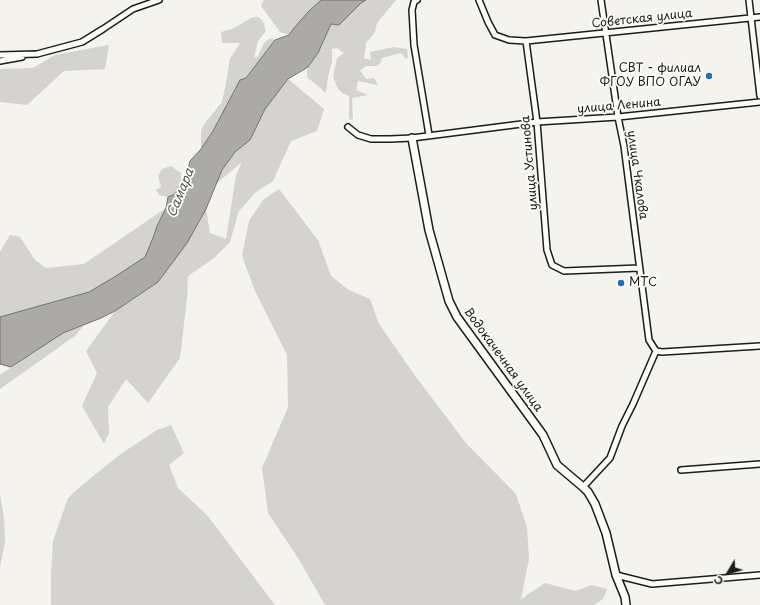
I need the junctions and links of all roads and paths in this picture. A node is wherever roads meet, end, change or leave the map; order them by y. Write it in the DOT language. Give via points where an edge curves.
graph roads {
  1 [pos="159,0"];
  2 [pos="417,0"];
  3 [pos="478,0"];
  4 [pos="601,0"];
  5 [pos="749,0"];
  6 [pos="760,17"];
  7 [pos="751,18"];
  8 [pos="605,32"];
  9 [pos="526,41"];
  10 [pos="37,54"];
  11 [pos="0,55"];
  12 [pos="0,61"];
  13 [pos="760,96"];
  14 [pos="760,102"];
  15 [pos="618,117"];
  16 [pos="537,122"];
  17 [pos="348,128"];
  18 [pos="429,135"];
  19 [pos="412,138"];
  20 [pos="639,268"];
  21 [pos="760,346"];
  22 [pos="656,351"];
  23 [pos="760,464"];
  24 [pos="682,470"];
  25 [pos="583,487"];
  26 [pos="616,575"];
  27 [pos="760,575"];
  28 [pos="626,605"];
  1 -- 10 [label="street" via="133,9 82,42"];
  2 -- 18 [label="street" via="412,10 414,45"];
  3 -- 9 [label="street" via="495,35 509,40"];
  4 -- 8 [label="street, улица Чкалова"];
  5 -- 7 [label="street"];
  6 -- 7 [label="street, Советская улица"];
  7 -- 8 [label="street, Советская улица"];
  7 -- 13 [label="street"];
  8 -- 9 [label="street, Советская улица"];
  8 -- 15 [label="street, улица Чкалова"];
  9 -- 16 [label="street, улица Устинова"];
  10 -- 11 [label="street"];
  10 -- 12 [label="street"];
  14 -- 15 [label="street, улица Ленина"];
  15 -- 16 [label="street, улица Ленина"];
  15 -- 20 [label="street, улица Чкалова"];
  16 -- 18 [label="street, улица Ленина"];
  16 -- 20 [label="street, улица Устинова" via="547,250 552,265 564,271"];
  17 -- 19 [label="street, улица Ленина" via="358,135 371,138"];
  18 -- 19 [label="street, улица Ленина"];
  19 -- 25 [label="street, Водокачечная улица" via="430,230 448,301 543,435 557,465"];
  20 -- 22 [label="street, улица Чкалова" via="649,340"];
  21 -- 22 [label="street"];
  22 -- 25 [label="street" via="610,458"];
  23 -- 24 [label="street"];
  25 -- 26 [label="street, Водокачечная улица" via="595,504 606,533"];
  26 -- 27 [label="street" via="652,584"];
  26 -- 28 [label="street, Водокачечная улица"];
}
